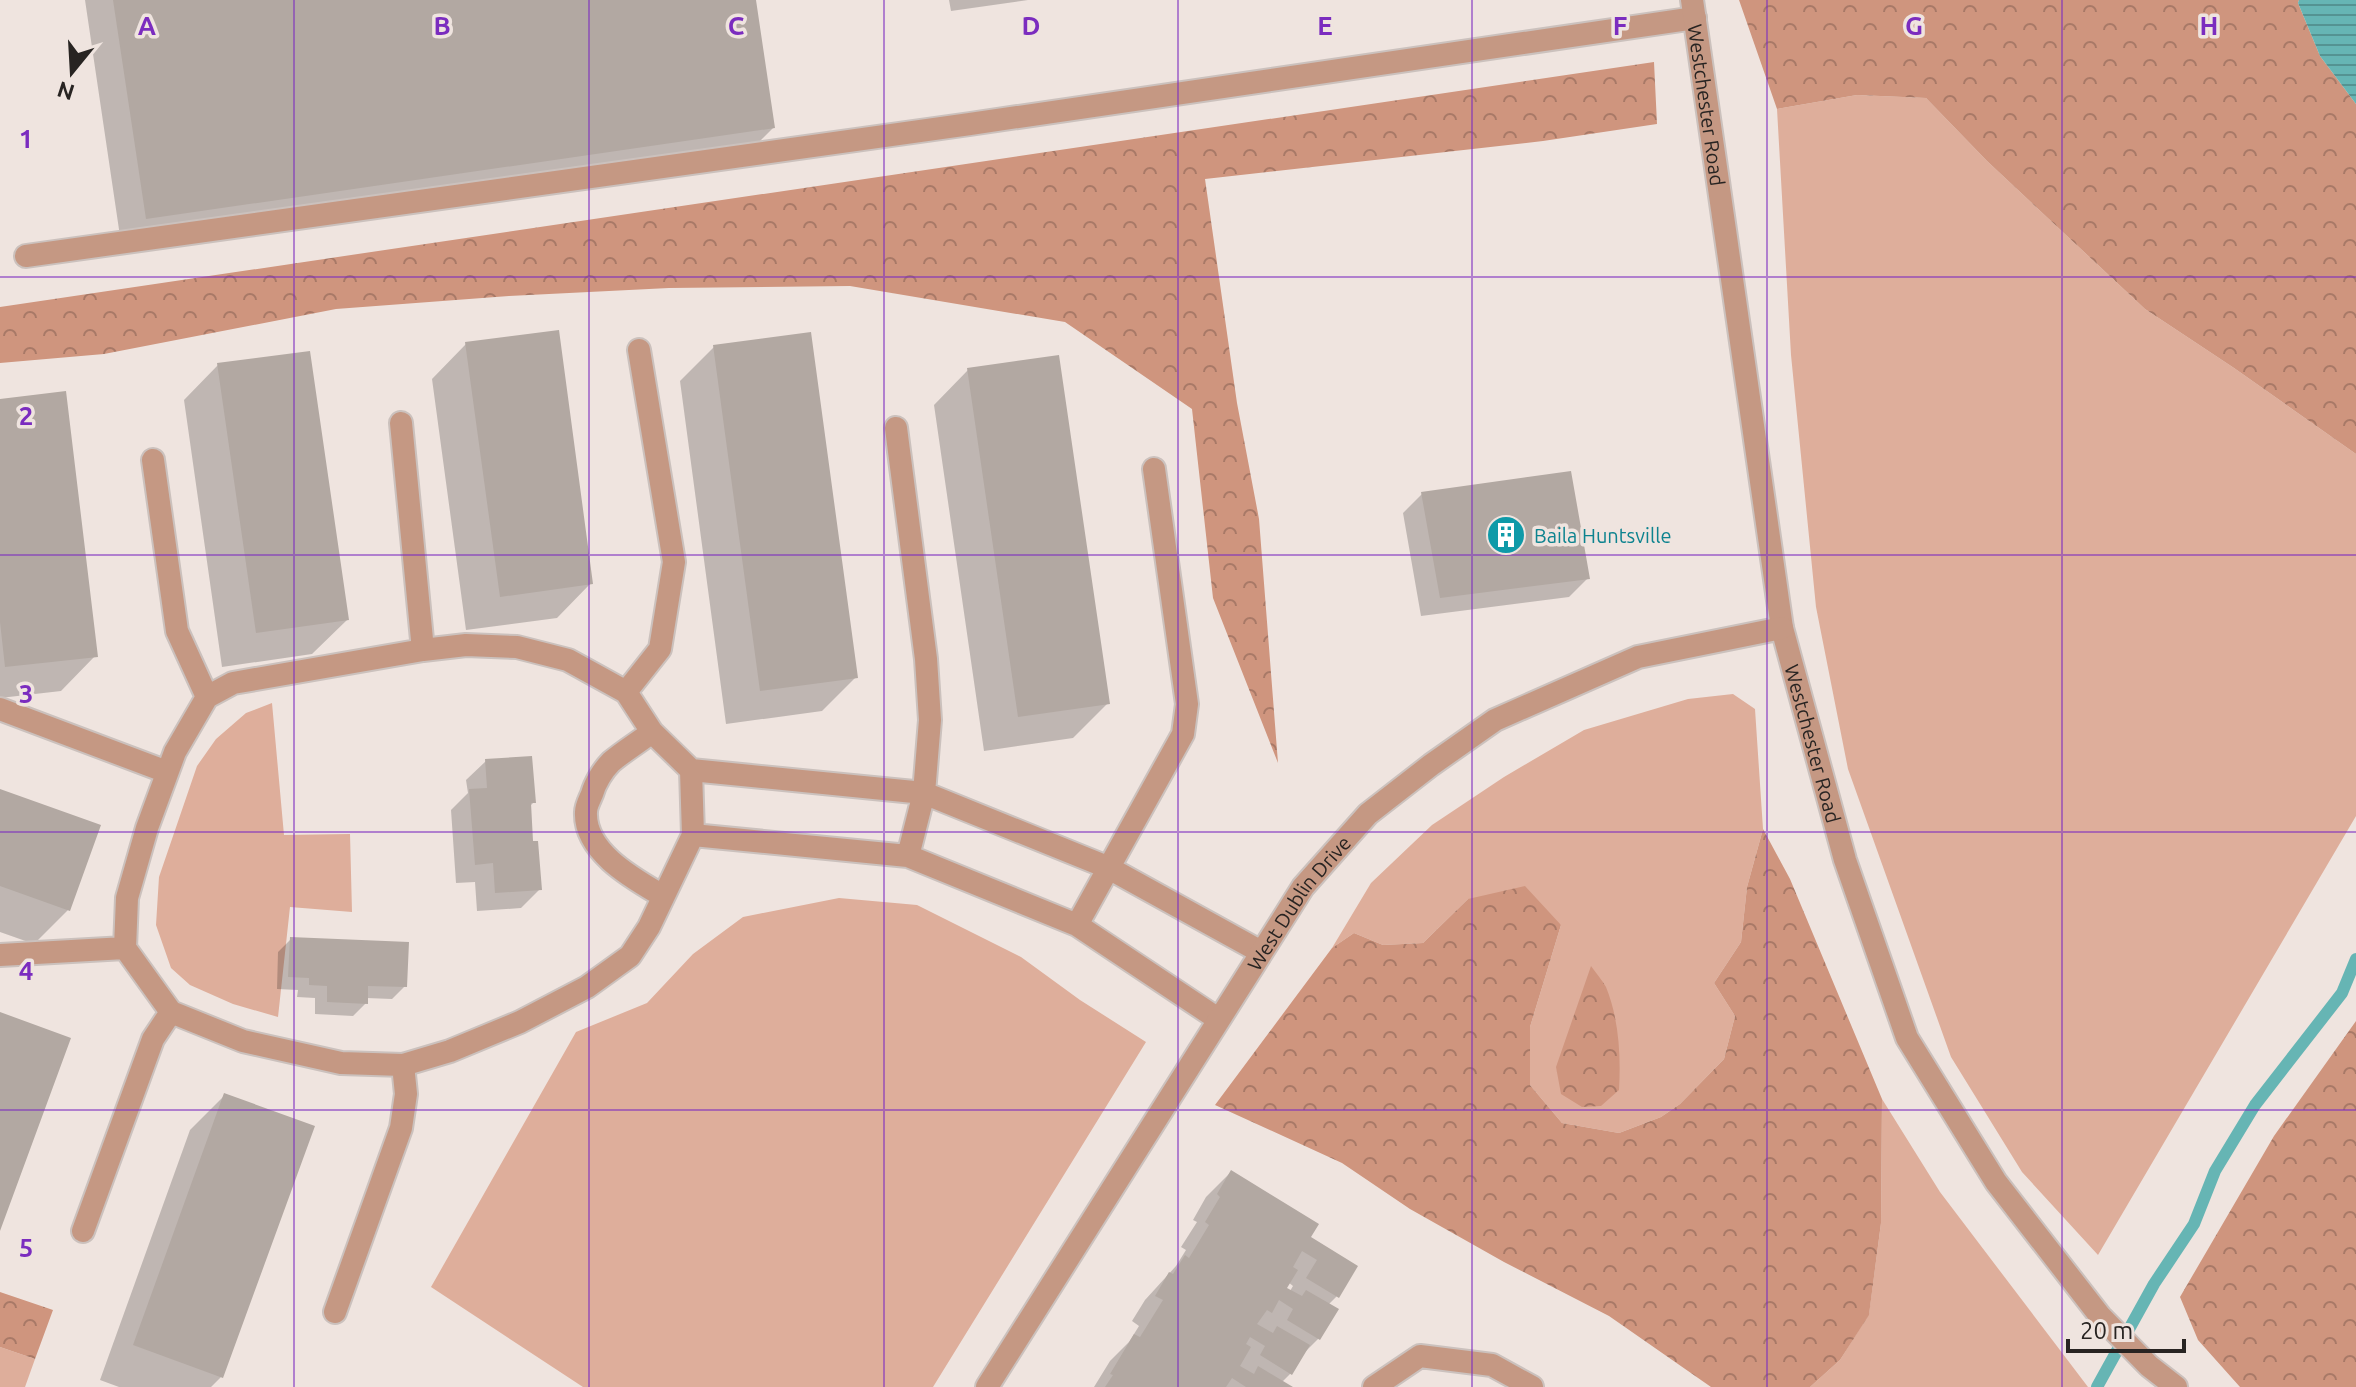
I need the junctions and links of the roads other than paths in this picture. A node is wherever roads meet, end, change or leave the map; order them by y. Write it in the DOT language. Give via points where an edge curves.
graph roads {
  1 [pos="1694,9"];
  2 [pos="26,256"];
  3 [pos="639,350"];
  4 [pos="401,423"];
  5 [pos="896,428"];
  6 [pos="153,460"];
  7 [pos="1154,469"];
  8 [pos="1782,628"];
  9 [pos="423,650"];
  10 [pos="626,692"];
  11 [pos="207,697"];
  12 [pos="0,709"];
  13 [pos="652,732"];
  14 [pos="691,770"];
  15 [pos="167,772"];
  16 [pos="924,793"];
  17 [pos="693,835"];
  18 [pos="908,856"];
  19 [pos="1107,867"];
  20 [pos="663,896"];
  21 [pos="1077,925"];
  22 [pos="125,948"];
  23 [pos="1261,952"];
  24 [pos="0,955"];
  25 [pos="171,1012"];
  26 [pos="1218,1019"];
  27 [pos="403,1065"];
  28 [pos="83,1231"];
  29 [pos="335,1312"];
  30 [pos="987,1387"];
  31 [pos="1374,1387"];
  32 [pos="1532,1387"];
  33 [pos="2176,1387"];
  1 -- 2 [label="street" via="986,122"];
  1 -- 8 [label="street, Westchester Road"];
  3 -- 10 [label="street" via="674,562 660,649"];
  4 -- 9 [label="street"];
  5 -- 16 [label="street" via="926,659 930,720"];
  6 -- 11 [label="street" via="177,631"];
  7 -- 19 [label="street" via="1187,704 1183,734"];
  8 -- 23 [label="street, West Dublin Drive" via="1638,657 1495,720 1368,814 1303,887"];
  8 -- 33 [label="street, Westchester Road" via="1845,860 1907,1038 1996,1182 2100,1316"];
  9 -- 10 [label="street" via="517,647 568,660"];
  9 -- 11 [label="street" via="233,683"];
  10 -- 13 [label="street"];
  11 -- 15 [label="street"];
  12 -- 15 [label="street"];
  13 -- 14 [label="street"];
  13 -- 20 [label="street" via="609,764 586,811 599,848 615,866"];
  14 -- 16 [label="street"];
  14 -- 17 [label="street"];
  15 -- 22 [label="street" via="127,898"];
  16 -- 18 [label="street"];
  16 -- 19 [label="street"];
  17 -- 18 [label="street"];
  17 -- 20 [label="street"];
  18 -- 21 [label="street"];
  19 -- 21 [label="street"];
  19 -- 23 [label="street"];
  20 -- 27 [label="street" via="630,956 587,987 520,1022"];
  21 -- 26 [label="street"];
  22 -- 24 [label="street"];
  22 -- 25 [label="street"];
  23 -- 26 [label="street, West Dublin Drive"];
  25 -- 27 [label="street" via="243,1041 341,1063"];
  25 -- 28 [label="street" via="153,1039"];
  26 -- 30 [label="street, West Dublin Drive"];
  27 -- 29 [label="street" via="401,1128"];
  31 -- 32 [label="street" via="1420,1356 1492,1365"];
}
